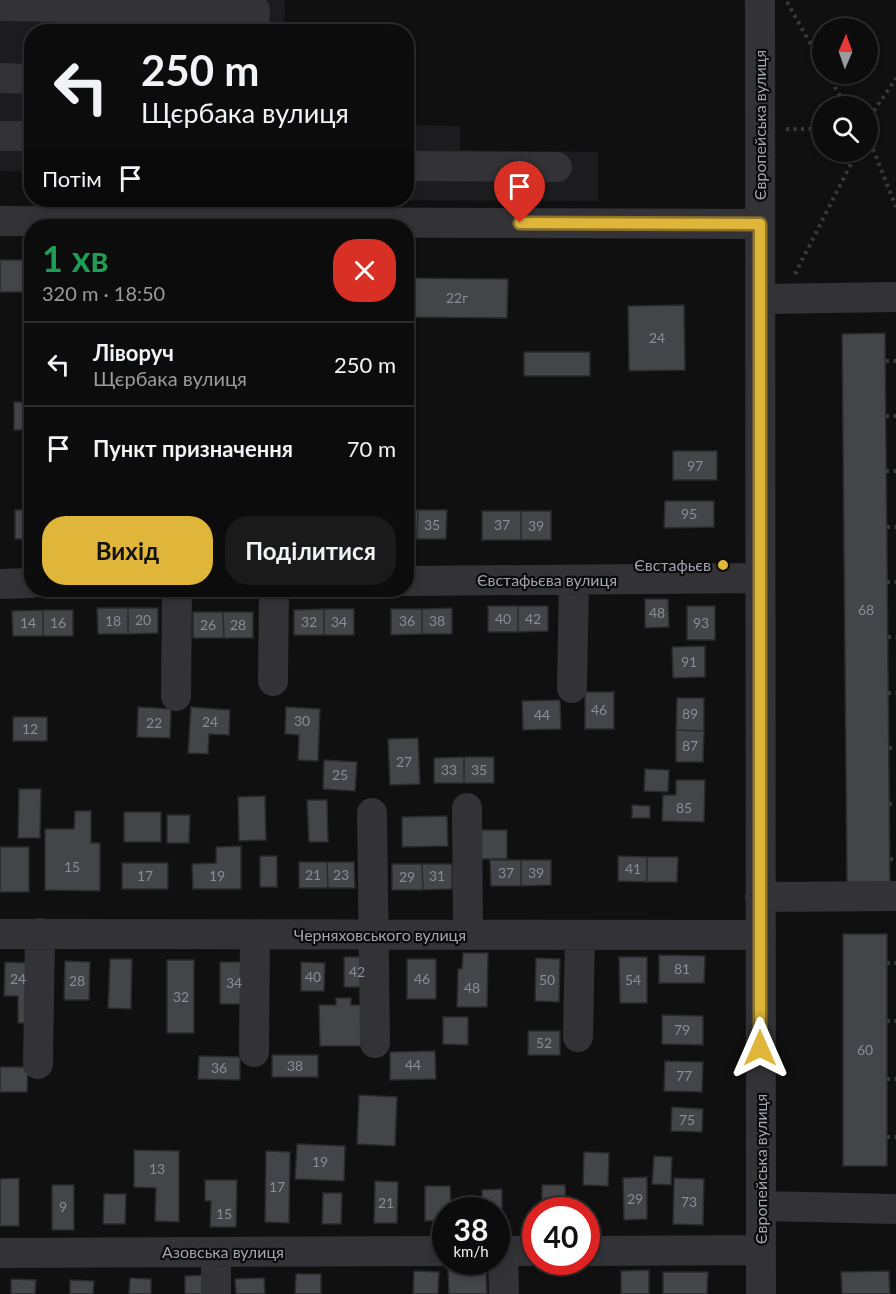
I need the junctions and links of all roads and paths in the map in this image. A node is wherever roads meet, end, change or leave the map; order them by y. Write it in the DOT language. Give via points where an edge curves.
graph roads {
  1 [pos="760,0"];
  2 [pos="786,0"];
  3 [pos="0,6"];
  4 [pos="254,24"];
  5 [pos="812,46"];
  6 [pos="0,78"];
  7 [pos="896,78"];
  8 [pos="24,79"];
  9 [pos="878,105"];
  10 [pos="785,129"];
  11 [pos="812,129"];
  12 [pos="0,136"];
  13 [pos="24,136"];
  14 [pos="850,162"];
  15 [pos="878,162"];
  16 [pos="414,166"];
  17 [pos="558,167"];
  18 [pos="896,207"];
  19 [pos="265,211"];
  20 [pos="318,211"];
  21 [pos="149,219"];
  22 [pos="0,221"];
  23 [pos="24,222"];
  24 [pos="760,224"];
  25 [pos="896,297"];
  26 [pos="772,299"];
  27 [pos="885,361"];
  28 [pos="896,361"];
  29 [pos="886,416"];
  30 [pos="896,416"];
  31 [pos="886,471"];
  32 [pos="896,471"];
  33 [pos="887,527"];
  34 [pos="896,527"];
  35 [pos="760,578"];
  36 [pos="574,580"];
  37 [pos="414,581"];
  38 [pos="887,582"];
  39 [pos="896,582"];
  40 [pos="24,583"];
  41 [pos="0,584"];
  42 [pos="177,597"];
  43 [pos="274,597"];
  44 [pos="888,637"];
  45 [pos="896,637"];
  46 [pos="273,681"];
  47 [pos="572,688"];
  48 [pos="888,693"];
  49 [pos="896,693"];
  50 [pos="176,696"];
  51 [pos="889,748"];
  52 [pos="896,748"];
  53 [pos="896,803"];
  54 [pos="889,804"];
  55 [pos="467,808"];
  56 [pos="372,813"];
  57 [pos="890,859"];
  58 [pos="896,859"];
  59 [pos="896,896"];
  60 [pos="760,897"];
  61 [pos="40,933"];
  62 [pos="0,934"];
  63 [pos="255,935"];
  64 [pos="374,935"];
  65 [pos="468,935"];
  66 [pos="580,935"];
  67 [pos="760,935"];
  68 [pos="887,963"];
  69 [pos="896,963"];
  70 [pos="887,1021"];
  71 [pos="896,1021"];
  72 [pos="578,1037"];
  73 [pos="375,1043"];
  74 [pos="254,1052"];
  75 [pos="38,1064"];
  76 [pos="887,1079"];
  77 [pos="896,1079"];
  78 [pos="887,1137"];
  79 [pos="896,1137"];
  80 [pos="760,1206"];
  81 [pos="896,1209"];
  82 [pos="760,1250"];
  83 [pos="432,1251"];
  84 [pos="600,1251"];
  85 [pos="216,1252"];
  86 [pos="0,1253"];
  87 [pos="502,1275"];
  88 [pos="216,1294"];
  89 [pos="504,1294"];
  90 [pos="761,1294"];
  1 -- 24 [label="street, Європейська вулиця"];
  2 -- 5 [label="path"];
  3 -- 4 [label="street" via="255,10"];
  6 -- 8 [label="street"];
  7 -- 9 [label="path"];
  10 -- 11 [label="path"];
  12 -- 13 [label="street"];
  14 -- 26 [label="path"];
  15 -- 18 [label="path"];
  16 -- 17 [label="street"];
  19 -- 20 [label="street"];
  19 -- 21 [label="street"];
  20 -- 24 [label="street"];
  22 -- 23 [label="street"];
  24 -- 26 [label="street, Європейська вулиця"];
  25 -- 26 [label="street"];
  26 -- 35 [label="street, Європейська вулиця"];
  27 -- 28 [label="path"];
  29 -- 30 [label="path"];
  31 -- 32 [label="path"];
  33 -- 34 [label="path"];
  35 -- 36 [label="street, Євстафьєва вулиця"];
  35 -- 60 [label="street, Європейська вулиця"];
  36 -- 37 [label="street, Євстафьєва вулиця"];
  36 -- 47 [label="street"];
  38 -- 39 [label="path"];
  40 -- 41 [label="street"];
  42 -- 50 [label="street"];
  43 -- 46 [label="street"];
  44 -- 45 [label="path"];
  48 -- 49 [label="path"];
  51 -- 52 [label="path"];
  53 -- 54 [label="path"];
  55 -- 65 [label="street"];
  56 -- 64 [label="street"];
  57 -- 58 [label="path"];
  59 -- 60 [label="street"];
  60 -- 67 [label="street, Європейська вулиця"];
  61 -- 62 [label="street, Черняховського вулиця"];
  61 -- 63 [label="street, Черняховського вулиця"];
  61 -- 75 [label="street"];
  63 -- 64 [label="street, Черняховського вулиця"];
  63 -- 74 [label="street"];
  64 -- 65 [label="street, Черняховського вулиця"];
  64 -- 73 [label="street"];
  65 -- 66 [label="street, Черняховського вулиця"];
  66 -- 67 [label="street, Черняховського вулиця"];
  66 -- 72 [label="street"];
  67 -- 80 [label="street, Європейська вулиця"];
  68 -- 69 [label="path"];
  70 -- 71 [label="path"];
  76 -- 77 [label="path"];
  78 -- 79 [label="path"];
  80 -- 81 [label="street"];
  80 -- 82 [label="street, Європейська вулиця"];
  82 -- 84 [label="street"];
  82 -- 90 [label="street, Європейська вулиця"];
  83 -- 85 [label="street, Азовська вулиця"];
  85 -- 86 [label="street, Азовська вулиця"];
  85 -- 88 [label="street"];
  87 -- 89 [label="street"];
}
